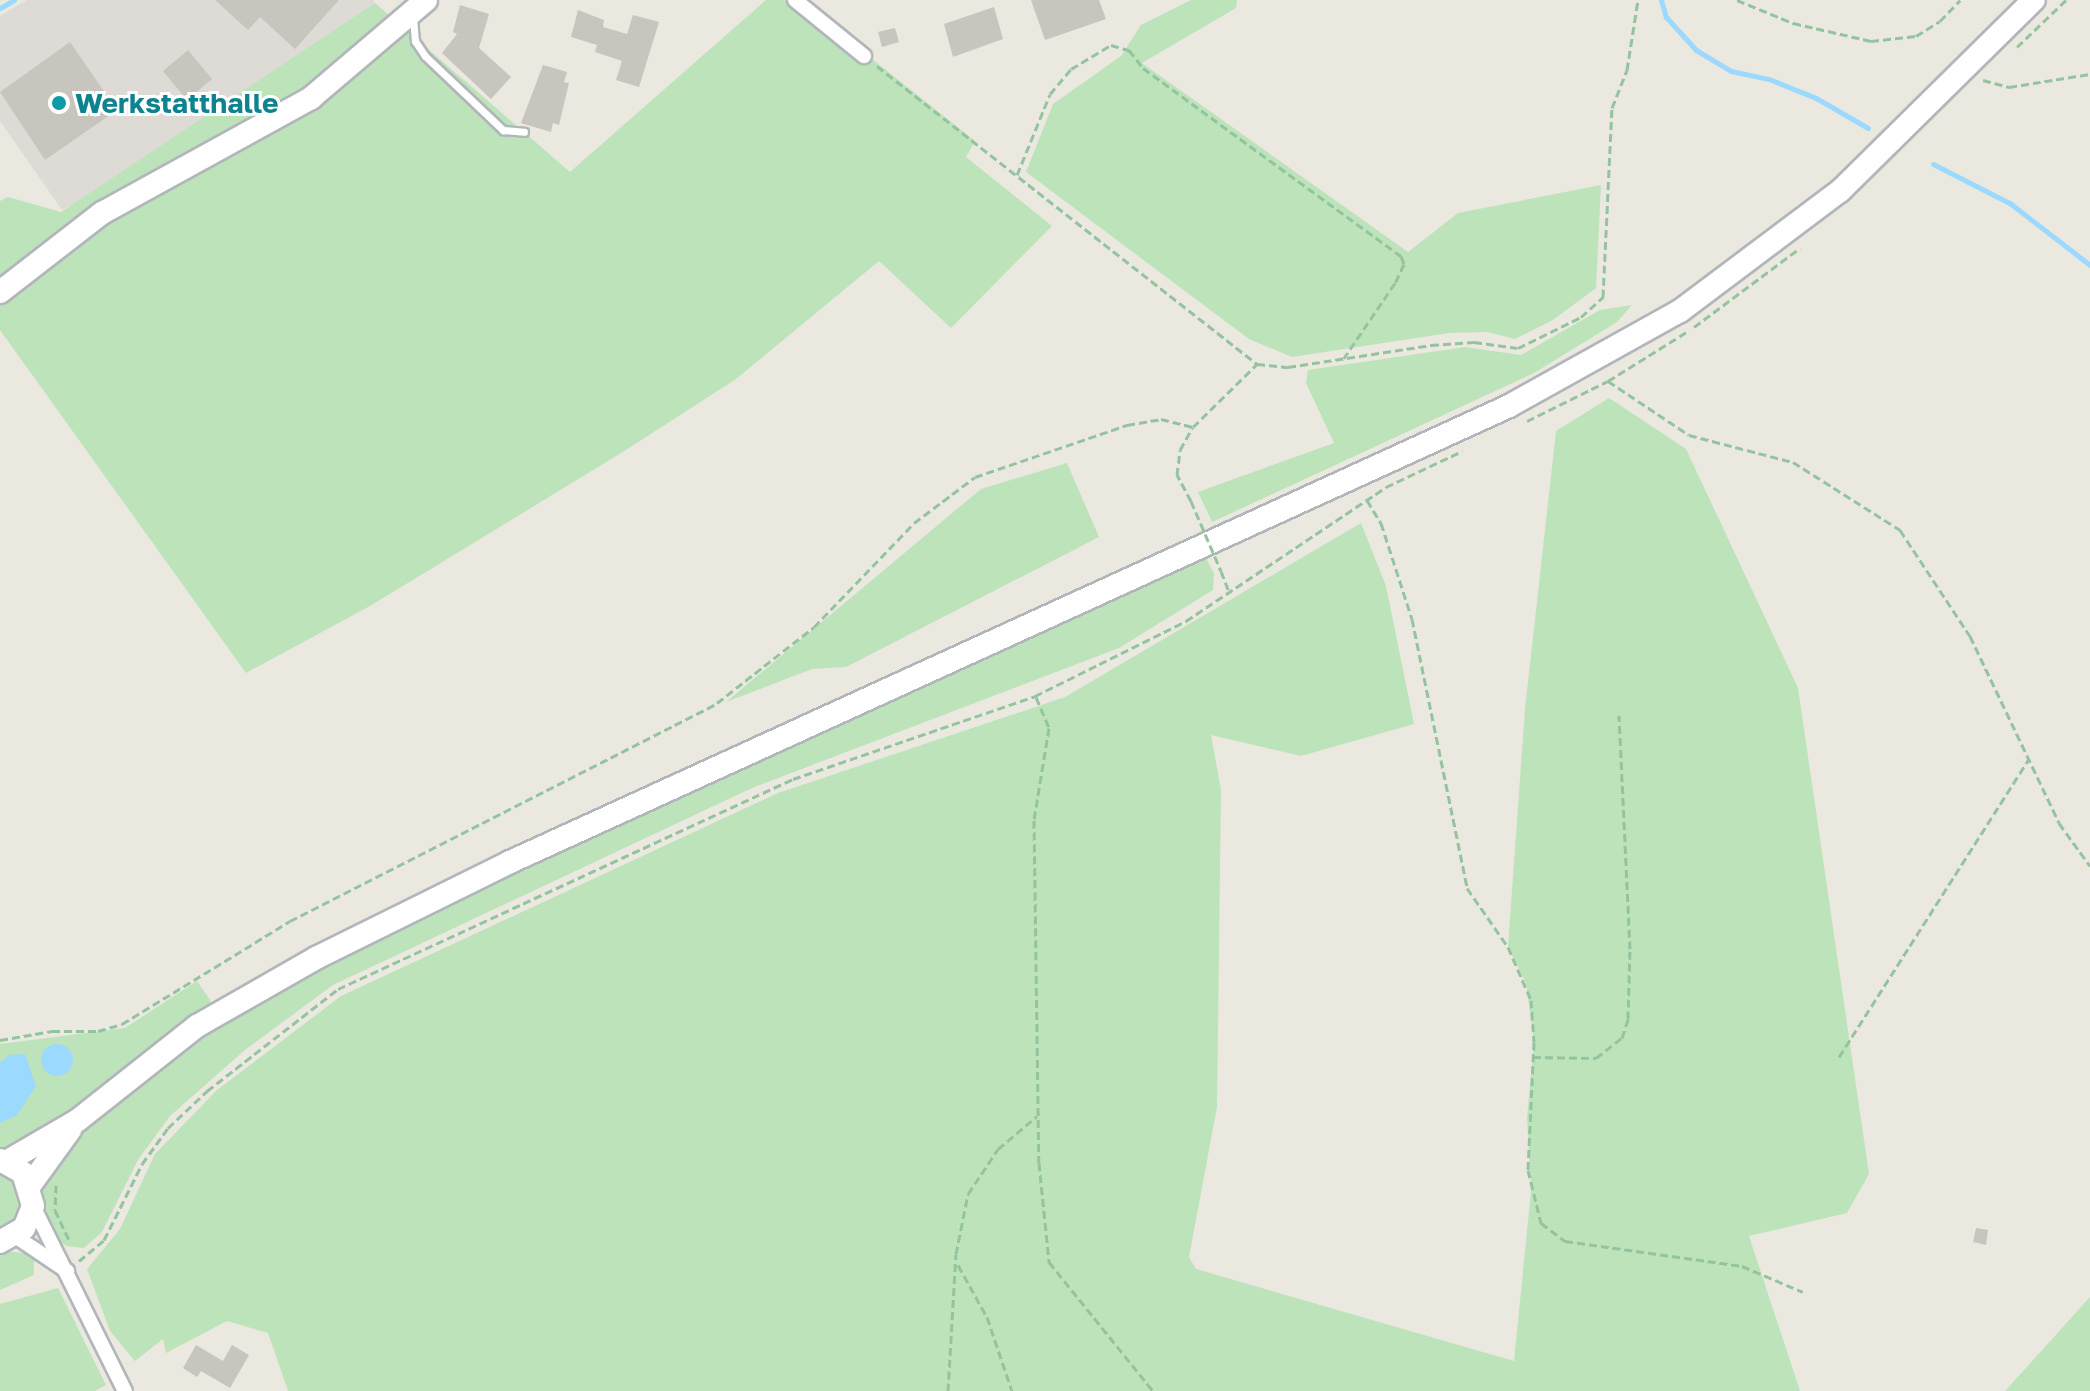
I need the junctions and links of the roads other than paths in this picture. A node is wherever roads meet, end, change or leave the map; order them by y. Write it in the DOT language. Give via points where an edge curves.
graph roads {
  1 [pos="795,0"];
  2 [pos="2034,0"];
  3 [pos="412,4"];
  4 [pos="864,56"];
  5 [pos="524,132"];
  6 [pos="0,292"];
  7 [pos="78,1120"];
  8 [pos="3,1161"];
  9 [pos="32,1195"];
  10 [pos="8,1239"];
  11 [pos="67,1271"];
  12 [pos="125,1391"];
  1 -- 4 [label="street"];
  2 -- 7 [label="main road" via="1840,191 1680,311 1509,406 510,862 316,958 197,1026"];
  3 -- 5 [label="lane" via="415,41 425,56 503,130"];
  3 -- 6 [label="main road" via="311,98 102,213"];
  7 -- 8 [label="main road"];
  7 -- 9 [label="main road"];
  8 -- 9 [label="main road"];
  9 -- 10 [label="main road"];
  9 -- 11 [label="street"];
  10 -- 11 [label="street"];
  11 -- 12 [label="street"];
}
